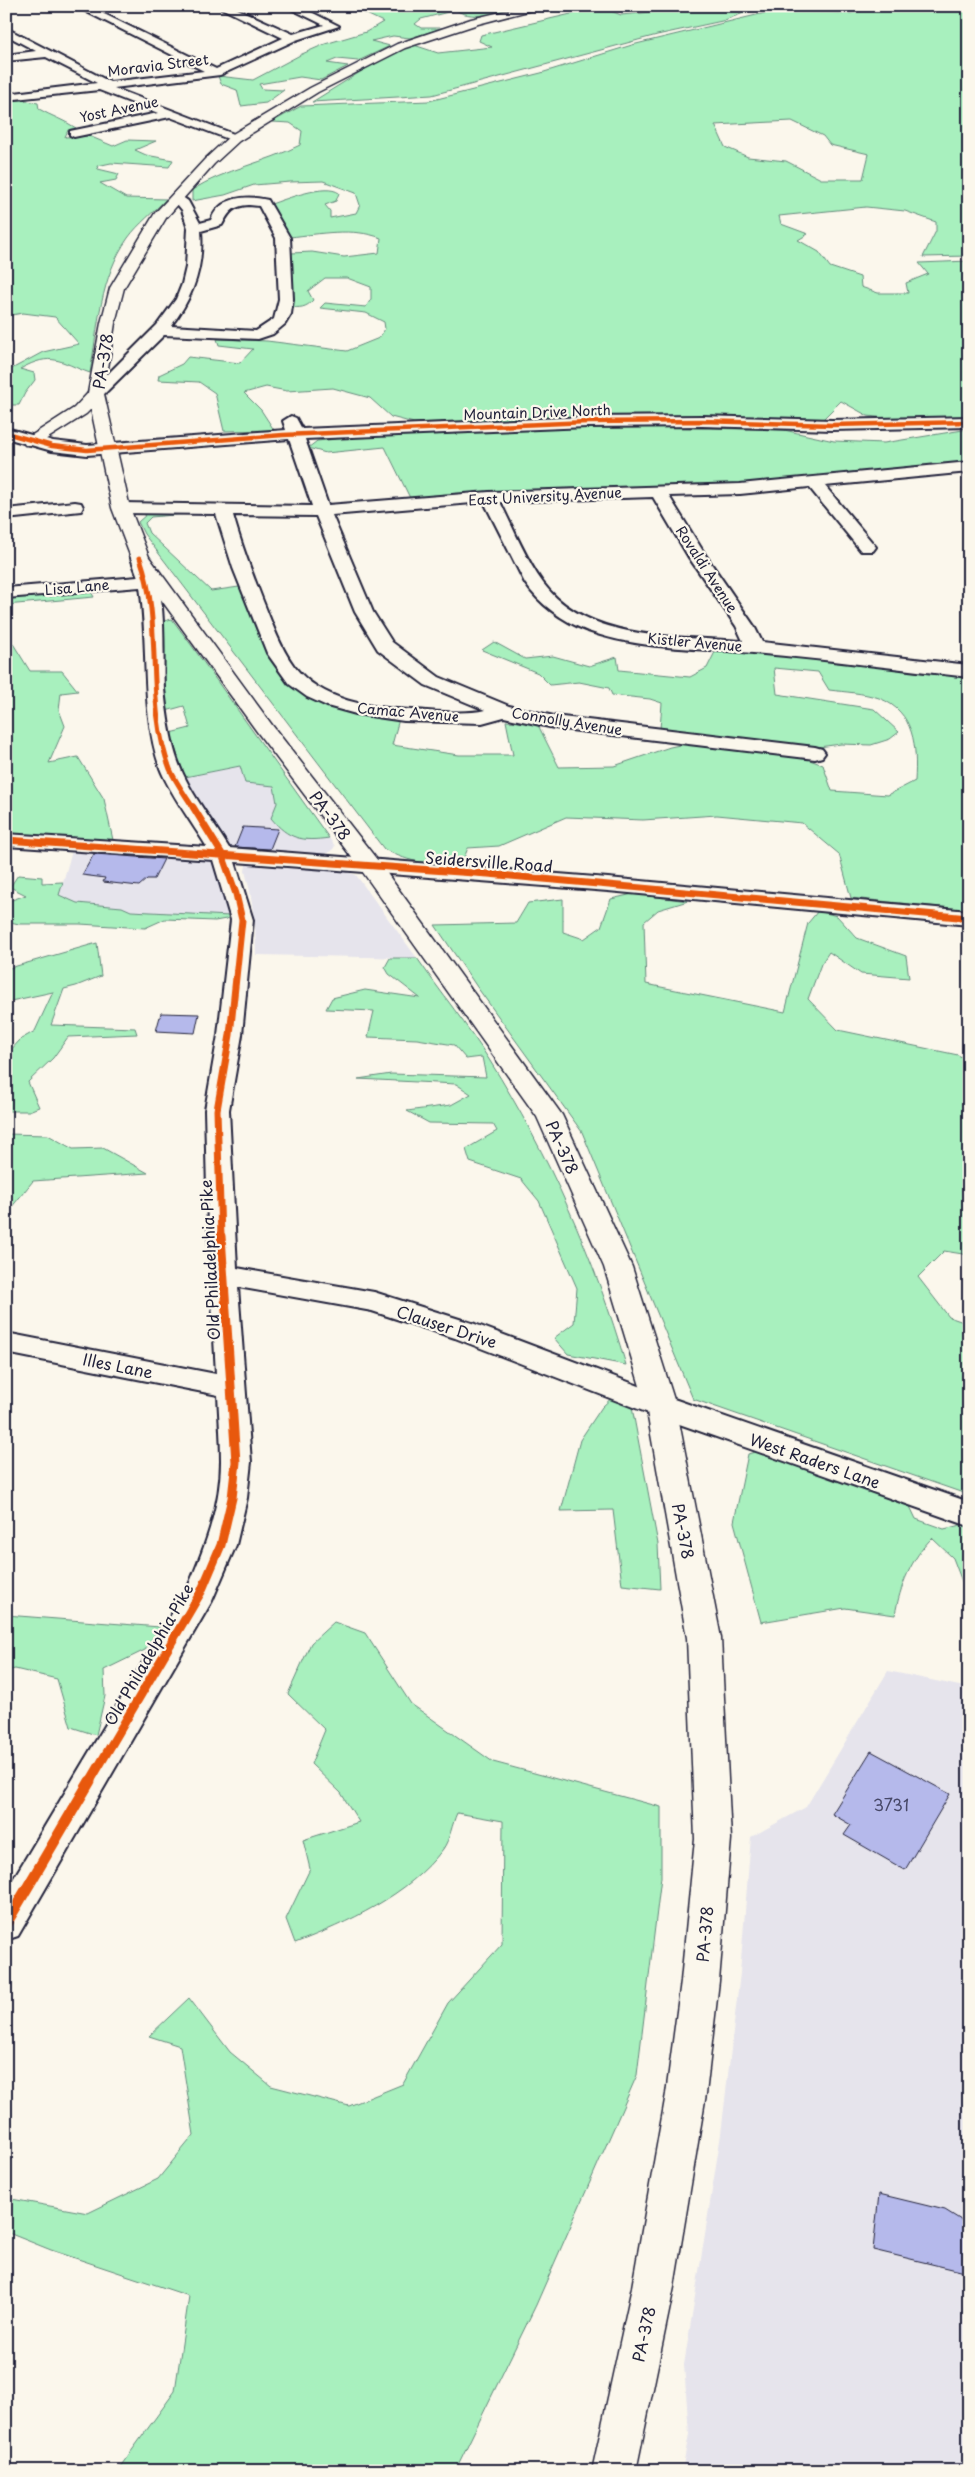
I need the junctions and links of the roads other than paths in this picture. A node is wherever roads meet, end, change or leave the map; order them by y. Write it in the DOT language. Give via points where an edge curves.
graph roads {
  1 [pos="80,6"];
  2 [pos="222,6"];
  3 [pos="290,6"];
  4 [pos="542,6"];
  5 [pos="6,31"];
  6 [pos="292,38"];
  7 [pos="49,53"];
  8 [pos="6,58"];
  9 [pos="216,73"];
  10 [pos="105,87"];
  11 [pos="6,98"];
  12 [pos="170,114"];
  13 [pos="74,133"];
  14 [pos="236,138"];
  15 [pos="178,198"];
  16 [pos="196,229"];
  17 [pos="159,330"];
  18 [pos="96,394"];
  19 [pos="309,419"];
  20 [pos="969,422"];
  21 [pos="6,433"];
  22 [pos="295,436"];
  23 [pos="31,441"];
  24 [pos="108,454"];
  25 [pos="969,467"];
  26 [pos="814,483"];
  27 [pos="658,491"];
  28 [pos="490,497"];
  29 [pos="75,507"];
  30 [pos="121,508"];
  31 [pos="223,510"];
  32 [pos="322,512"];
  33 [pos="6,514"];
  34 [pos="867,547"];
  35 [pos="144,570"];
  36 [pos="6,594"];
  37 [pos="755,647"];
  38 [pos="969,672"];
  39 [pos="503,711"];
  40 [pos="815,753"];
  41 [pos="6,840"];
  42 [pos="222,854"];
  43 [pos="370,866"];
  44 [pos="969,918"];
  45 [pos="225,1275"];
  46 [pos="6,1343"];
  47 [pos="230,1387"];
  48 [pos="661,1406"];
  49 [pos="969,1514"];
  50 [pos="6,1924"];
  51 [pos="614,2471"];
  1 -- 9 [label="street"];
  2 -- 6 [label="street"];
  3 -- 6 [label="street, Moravia Street" via="334,26"];
  4 -- 14 [label="main road, PA-378" via="418,38 314,90"];
  5 -- 7 [label="street"];
  6 -- 9 [label="street, Moravia Street"];
  7 -- 8 [label="street"];
  7 -- 10 [label="street"];
  9 -- 10 [label="street, Moravia Street"];
  10 -- 11 [label="street, Moravia Street"];
  10 -- 12 [label="street"];
  12 -- 13 [label="street, Yost Avenue"];
  12 -- 14 [label="street"];
  14 -- 15 [label="main road, PA-378" via="210,161"];
  15 -- 16 [label="street" via="188,208"];
  15 -- 18 [label="main road, PA-378" via="160,216 117,288"];
  16 -- 17 [label="street" via="188,286"];
  16 -- 17 [label="street" via="217,222 229,204 264,202 283,238 284,314 268,331 258,335"];
  17 -- 18 [label="street"];
  18 -- 23 [label="main road" via="80,411"];
  18 -- 24 [label="main road, PA-378"];
  19 -- 22 [label="street" via="290,420"];
  20 -- 22 [label="street, Mountain Drive North" via="880,425 587,422"];
  21 -- 23 [label="street, Mountain Drive North"];
  22 -- 24 [label="street, Mountain Drive North" via="288,440"];
  22 -- 32 [label="street, Connolly Avenue"];
  23 -- 24 [label="street, Mountain Drive North"];
  24 -- 30 [label="main road, PA-378"];
  25 -- 26 [label="street, East University Avenue"];
  26 -- 27 [label="street, East University Avenue" via="729,490"];
  26 -- 34 [label="street"];
  27 -- 28 [label="street, East University Avenue"];
  27 -- 37 [label="street, Rovaldi Avenue" via="745,626"];
  28 -- 32 [label="street, East University Avenue"];
  28 -- 37 [label="street, Kistler Avenue" via="534,583 553,604 571,616 596,627 638,636"];
  29 -- 33 [label="street"];
  30 -- 31 [label="street, East University Avenue"];
  30 -- 35 [label="main road, PA-378"];
  31 -- 32 [label="street, East University Avenue"];
  31 -- 39 [label="street, Camac Avenue" via="267,635 296,680 335,703 362,709 472,717"];
  32 -- 39 [label="street, Connolly Avenue" via="356,597 385,646 432,681"];
  35 -- 36 [label="street, Lisa Lane"];
  35 -- 42 [label="street, Old Philadelphia Pike" via="152,607 155,691 164,749 171,771"];
  35 -- 43 [label="main road, PA-378"];
  37 -- 38 [label="street, Kistler Avenue"];
  39 -- 40 [label="street, Connolly Avenue" via="554,722"];
  41 -- 42 [label="street, Seidersville Road"];
  42 -- 43 [label="street, Seidersville Road"];
  42 -- 45 [label="street, Old Philadelphia Pike" via="242,920 230,1035 217,1110"];
  43 -- 44 [label="street, Seidersville Road" via="645,886"];
  43 -- 48 [label="main road, PA-378" via="549,1115 618,1267"];
  45 -- 47 [label="street, Old Philadelphia Pike"];
  45 -- 48 [label="street, Clauser Drive" via="374,1302 465,1331"];
  46 -- 47 [label="street, Illes Lane"];
  47 -- 50 [label="street, Old Philadelphia Pike" via="236,1462 221,1545 201,1592"];
  48 -- 49 [label="street, West Raders Lane"];
  48 -- 51 [label="main road, PA-378" via="704,1638 713,1839 686,2094 653,2287"];
}
